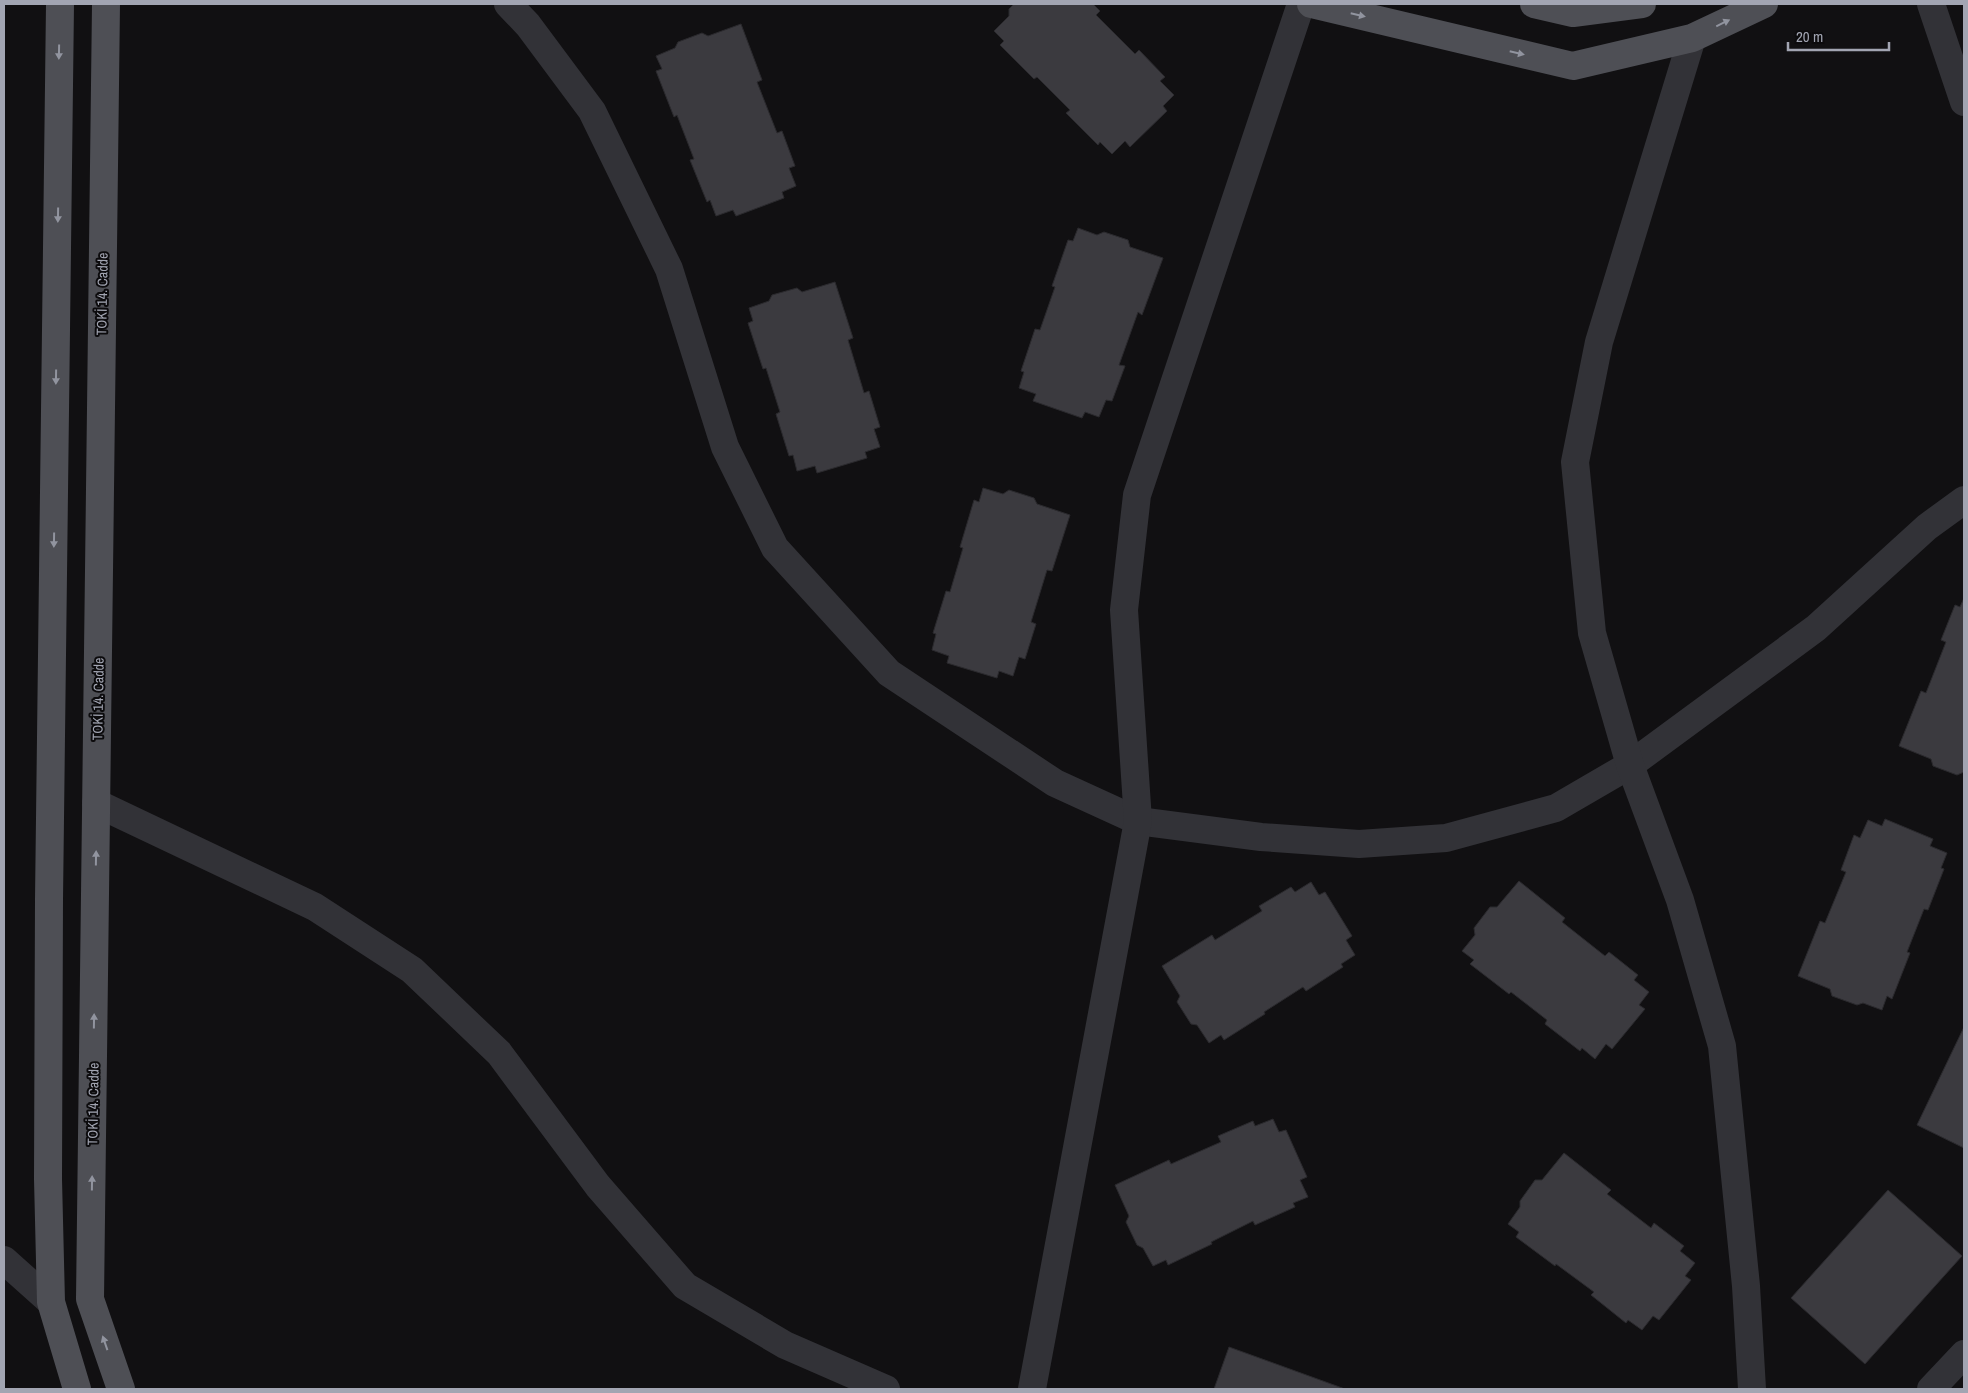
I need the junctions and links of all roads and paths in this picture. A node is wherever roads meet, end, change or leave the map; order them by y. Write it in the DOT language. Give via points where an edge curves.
graph roads {
  1 [pos="60,4"];
  2 [pos="106,4"];
  3 [pos="508,4"];
  4 [pos="1301,4"];
  5 [pos="1311,4"];
  6 [pos="1534,4"];
  7 [pos="1642,4"];
  8 [pos="1764,4"];
  9 [pos="1931,4"];
  10 [pos="1692,38"];
  11 [pos="1964,102"];
  12 [pos="1964,500"];
  13 [pos="1630,765"];
  14 [pos="96,803"];
  15 [pos="1138,821"];
  16 [pos="4,1260"];
  17 [pos="51,1302"];
  18 [pos="1964,1354"];
  19 [pos="77,1389"];
  20 [pos="121,1389"];
  21 [pos="886,1389"];
  22 [pos="1032,1389"];
  23 [pos="1752,1389"];
  24 [pos="1931,1389"];
  1 -- 17 [label="main road, one-way" via="49,971"];
  2 -- 14 [label="main road, TOKİ 14. Cadde"];
  3 -- 15 [label="street" via="528,25 592,111 669,269 725,447 775,548 889,673 1055,783"];
  4 -- 15 [label="street" via="1137,495 1124,610"];
  5 -- 10 [label="main road, one-way" via="1573,66"];
  6 -- 7 [label="main road" via="1573,13"];
  10 -- 8 [label="main road, one-way"];
  9 -- 11 [label="street"];
  10 -- 13 [label="street" via="1598,342 1575,462 1592,633"];
  12 -- 13 [label="street" via="1927,527 1816,628"];
  13 -- 15 [label="street" via="1556,808 1446,838 1359,844 1262,837"];
  13 -- 23 [label="street" via="1680,900 1722,1046 1746,1286"];
  20 -- 14 [label="main road, TOKİ 14. Cadde, one-way" via="90,1300"];
  14 -- 21 [label="street" via="315,907 412,970 500,1053 598,1186 685,1286 785,1345"];
  15 -- 22 [label="street"];
  16 -- 17 [label="street"];
  17 -- 19 [label="main road"];
  18 -- 24 [label="street"];
}
